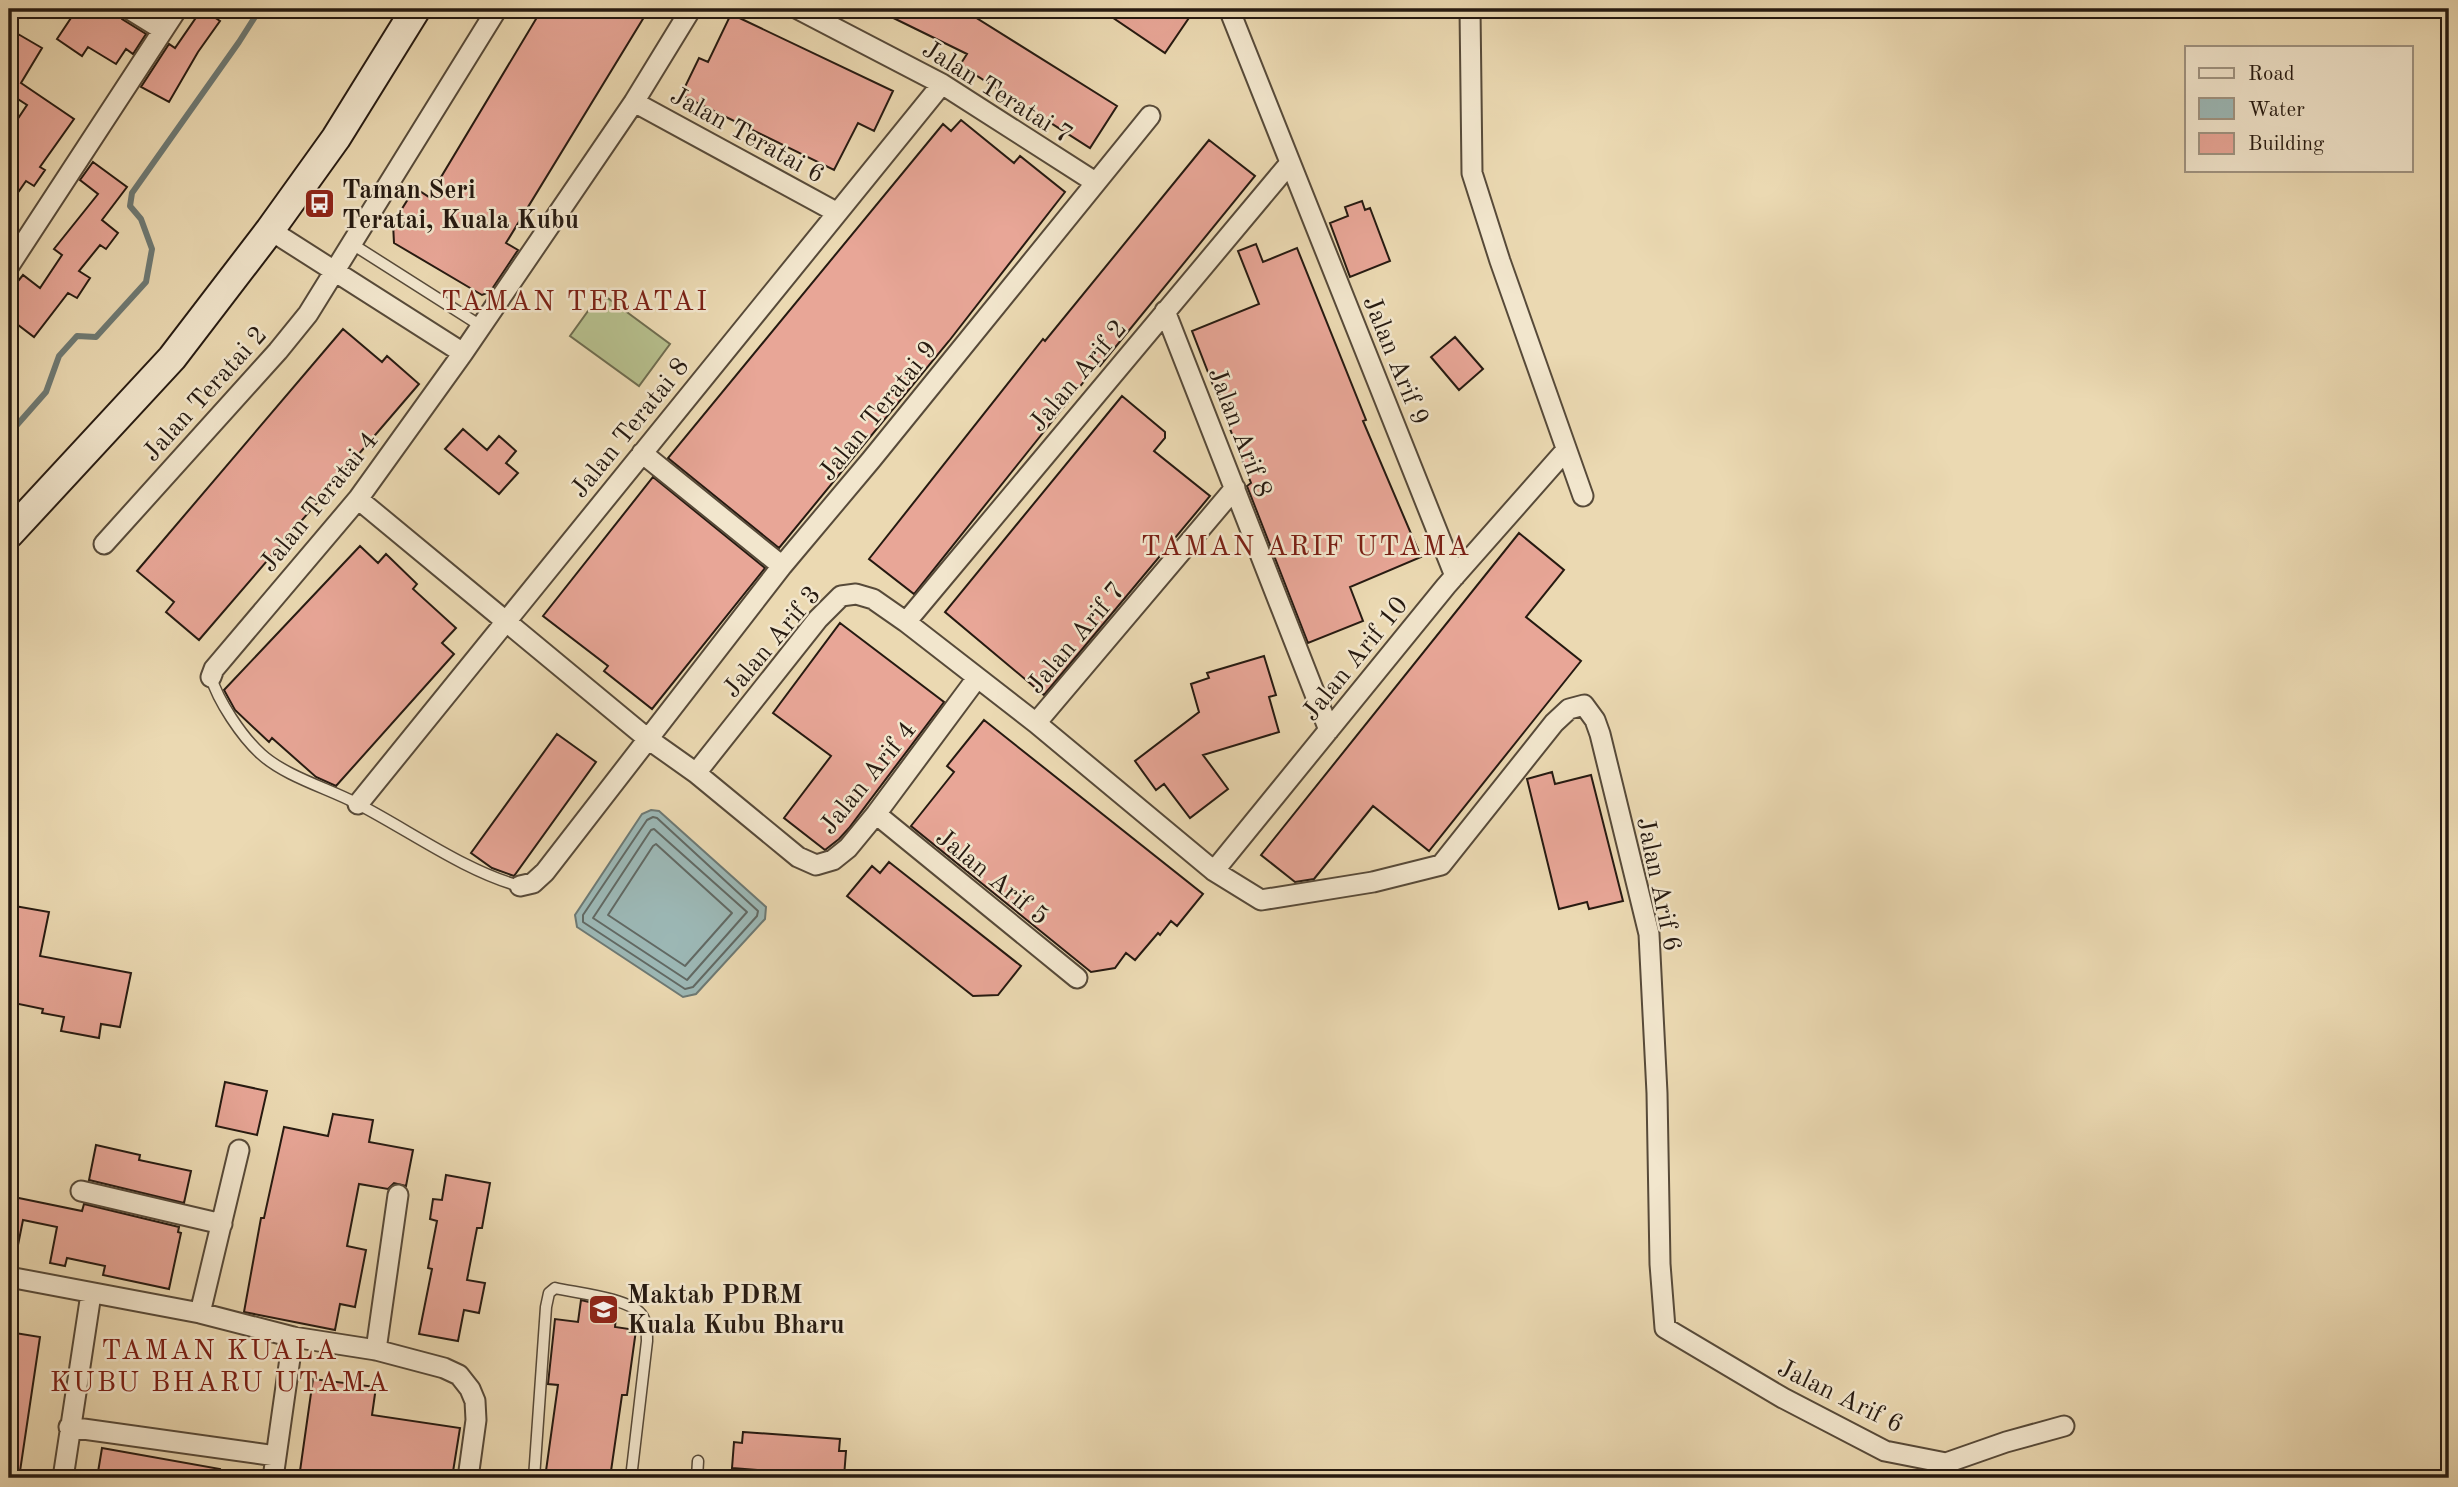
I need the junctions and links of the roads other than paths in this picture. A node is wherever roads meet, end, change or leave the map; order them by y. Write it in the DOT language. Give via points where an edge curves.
graph roads {
  1 [pos="129,9"];
  2 [pos="177,9"];
  3 [pos="415,9"];
  4 [pos="498,9"];
  5 [pos="691,9"];
  6 [pos="798,9"];
  7 [pos="1229,9"];
  8 [pos="1470,9"];
  9 [pos="163,30"];
  10 [pos="942,84"];
  11 [pos="634,102"];
  12 [pos="1150,116"];
  13 [pos="1290,163"];
  14 [pos="1095,182"];
  15 [pos="836,212"];
  16 [pos="270,230"];
  17 [pos="352,244"];
  18 [pos="9,267"];
  19 [pos="335,272"];
  20 [pos="1165,311"];
  21 [pos="481,326"];
  22 [pos="463,353"];
  23 [pos="1566,450"];
  24 [pos="642,453"];
  25 [pos="1235,488"];
  26 [pos="1583,496"];
  27 [pos="358,499"];
  28 [pos="9,534"];
  29 [pos="104,544"];
  30 [pos="782,566"];
  31 [pos="1455,576"];
  32 [pos="505,621"];
  33 [pos="906,622"];
  34 [pos="211,677"];
  35 [pos="977,678"];
  36 [pos="1036,723"];
  37 [pos="1329,730"];
  38 [pos="648,740"];
  39 [pos="696,773"];
  40 [pos="358,804"];
  41 [pos="876,814"];
  42 [pos="1214,871"];
  43 [pos="520,886"];
  44 [pos="1077,978"];
  45 [pos="239,1150"];
  46 [pos="81,1192"];
  47 [pos="398,1195"];
  48 [pos="222,1224"];
  49 [pos="9,1277"];
  50 [pos="91,1294"];
  51 [pos="200,1313"];
  52 [pos="293,1337"];
  53 [pos="376,1350"];
  54 [pos="2064,1426"];
  55 [pos="69,1427"];
  56 [pos="276,1456"];
  57 [pos="698,1461"];
  58 [pos="63,1478"];
  59 [pos="273,1478"];
  60 [pos="468,1478"];
  61 [pos="534,1478"];
  62 [pos="631,1478"];
  63 [pos="697,1478"];
  1 -- 9 [label="street"];
  2 -- 9 [label="street"];
  3 -- 16 [label="main road" via="336,138"];
  4 -- 17 [label="street, Jalan Teratai 2"];
  5 -- 11 [label="street, Jalan Teratai 4"];
  6 -- 10 [label="street, Jalan Teratai 7"];
  7 -- 13 [label="street, Jalan Arif 9"];
  8 -- 23 [label="street" via="1472,173"];
  9 -- 18 [label="street"];
  10 -- 14 [label="street, Jalan Teratai 7"];
  10 -- 15 [label="street, Jalan Teratai 8"];
  11 -- 15 [label="street, Jalan Teratai 6"];
  11 -- 21 [label="street, Jalan Teratai 4"];
  12 -- 14 [label="street, Jalan Teratai 9"];
  13 -- 20 [label="street, Jalan Arif 2"];
  13 -- 31 [label="street, Jalan Arif 9"];
  14 -- 30 [label="street, Jalan Teratai 9"];
  15 -- 24 [label="street, Jalan Teratai 8"];
  16 -- 19 [label="street"];
  16 -- 28 [label="main road" via="172,358"];
  17 -- 19 [label="street, Jalan Teratai 2"];
  17 -- 21 [label="lane"];
  19 -- 22 [label="street"];
  19 -- 29 [label="street, Jalan Teratai 2" via="278,351"];
  20 -- 25 [label="street, Jalan Arif 8"];
  20 -- 33 [label="street, Jalan Arif 2"];
  21 -- 22 [label="street, Jalan Teratai 4"];
  22 -- 27 [label="street, Jalan Teratai 4"];
  23 -- 26 [label="street"];
  23 -- 31 [label="street, Jalan Arif 10"];
  24 -- 30 [label="street"];
  24 -- 32 [label="street, Jalan Teratai 8"];
  25 -- 36 [label="street, Jalan Arif 7"];
  25 -- 37 [label="street, Jalan Arif 8"];
  27 -- 32 [label="street, Jalan Arif 4"];
  27 -- 34 [label="street, Jalan Teratai 4"];
  30 -- 38 [label="street, Jalan Teratai 9"];
  31 -- 37 [label="street, Jalan Arif 10"];
  32 -- 38 [label="street, Jalan Arif 4"];
  32 -- 40 [label="street, Jalan Teratai 8"];
  33 -- 35 [label="street, Jalan Arif 3"];
  33 -- 39 [label="street, Jalan Arif 3" via="873,599 841,596 818,618"];
  34 -- 40 [label="lane" via="215,690 261,754"];
  35 -- 36 [label="street, Jalan Arif 3"];
  35 -- 41 [label="street, Jalan Arif 4"];
  36 -- 42 [label="street, Jalan Arif 6"];
  37 -- 42 [label="street, Jalan Arif 10"];
  38 -- 39 [label="street, Jalan Arif 4"];
  38 -- 43 [label="street, Jalan Teratai 9" via="545,873"];
  39 -- 41 [label="street, Jalan Arif 4" via="798,857 816,864 833,860 848,848"];
  40 -- 43 [label="lane" via="451,856"];
  41 -- 44 [label="street, Jalan Arif 5"];
  42 -- 54 [label="street, Jalan Arif 6" via="1261,900 1373,882 1441,865 1554,723 1569,709 1584,705 1600,734 1649,934 1665,1328 1772,1392 1885,1451 1946,1463"];
  45 -- 48 [label="street"];
  46 -- 48 [label="street"];
  47 -- 53 [label="street"];
  48 -- 51 [label="street"];
  49 -- 50 [label="street"];
  50 -- 51 [label="street"];
  50 -- 55 [label="street"];
  51 -- 52 [label="street"];
  52 -- 53 [label="street"];
  52 -- 56 [label="street"];
  53 -- 60 [label="street" via="444,1368 459,1375 470,1388 476,1420"];
  55 -- 56 [label="street"];
  55 -- 58 [label="street"];
  56 -- 59 [label="street"];
  57 -- 63 [label="lane"];
  61 -- 62 [label="lane" via="546,1307 555,1288 629,1305 643,1315 647,1341"];
}
